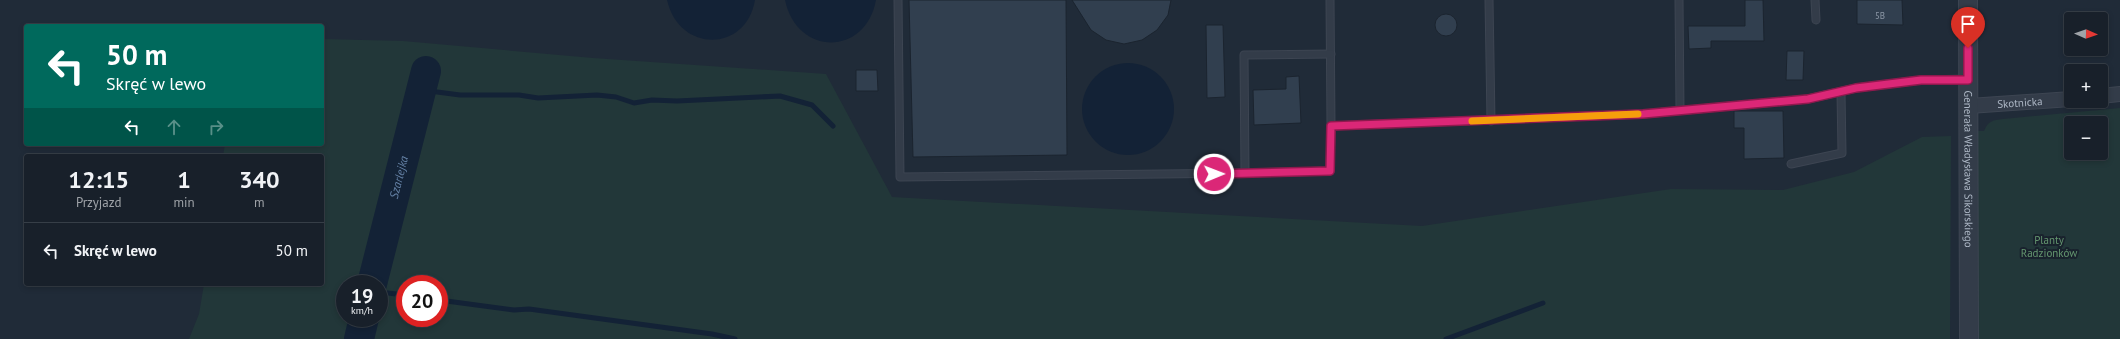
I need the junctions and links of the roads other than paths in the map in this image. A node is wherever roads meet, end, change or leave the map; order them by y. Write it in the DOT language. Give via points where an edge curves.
graph roads {
  1 [pos="898,0"];
  2 [pos="1330,0"];
  3 [pos="1489,0"];
  4 [pos="1679,0"];
  5 [pos="1815,0"];
  6 [pos="1968,0"];
  7 [pos="1816,20"];
  8 [pos="1331,54"];
  9 [pos="1968,80"];
  10 [pos="1841,92"];
  11 [pos="2120,94"];
  12 [pos="2108,95"];
  13 [pos="2064,99"];
  14 [pos="1968,106"];
  15 [pos="1680,110"];
  16 [pos="1490,121"];
  17 [pos="1331,126"];
  18 [pos="1791,164"];
  19 [pos="1245,173"];
  20 [pos="1969,339"];
  1 -- 19 [label="lane" via="900,177"];
  2 -- 8 [label="lane"];
  3 -- 16 [label="lane"];
  4 -- 15 [label="lane"];
  5 -- 7 [label="lane"];
  6 -- 9 [label="street, Generała Władysława Sikorskiego"];
  8 -- 17 [label="lane"];
  8 -- 19 [label="lane" via="1244,55"];
  9 -- 10 [label="lane" via="1921,80"];
  9 -- 14 [label="street, Generała Władysława Sikorskiego"];
  10 -- 15 [label="lane" via="1808,99"];
  10 -- 18 [label="lane" via="1842,153"];
  11 -- 12 [label="street"];
  13 -- 14 [label="street, Skotnicka"];
  14 -- 20 [label="street, Generała Władysława Sikorskiego"];
  15 -- 16 [label="lane"];
  16 -- 17 [label="lane"];
  17 -- 19 [label="lane" via="1330,171"];
}
